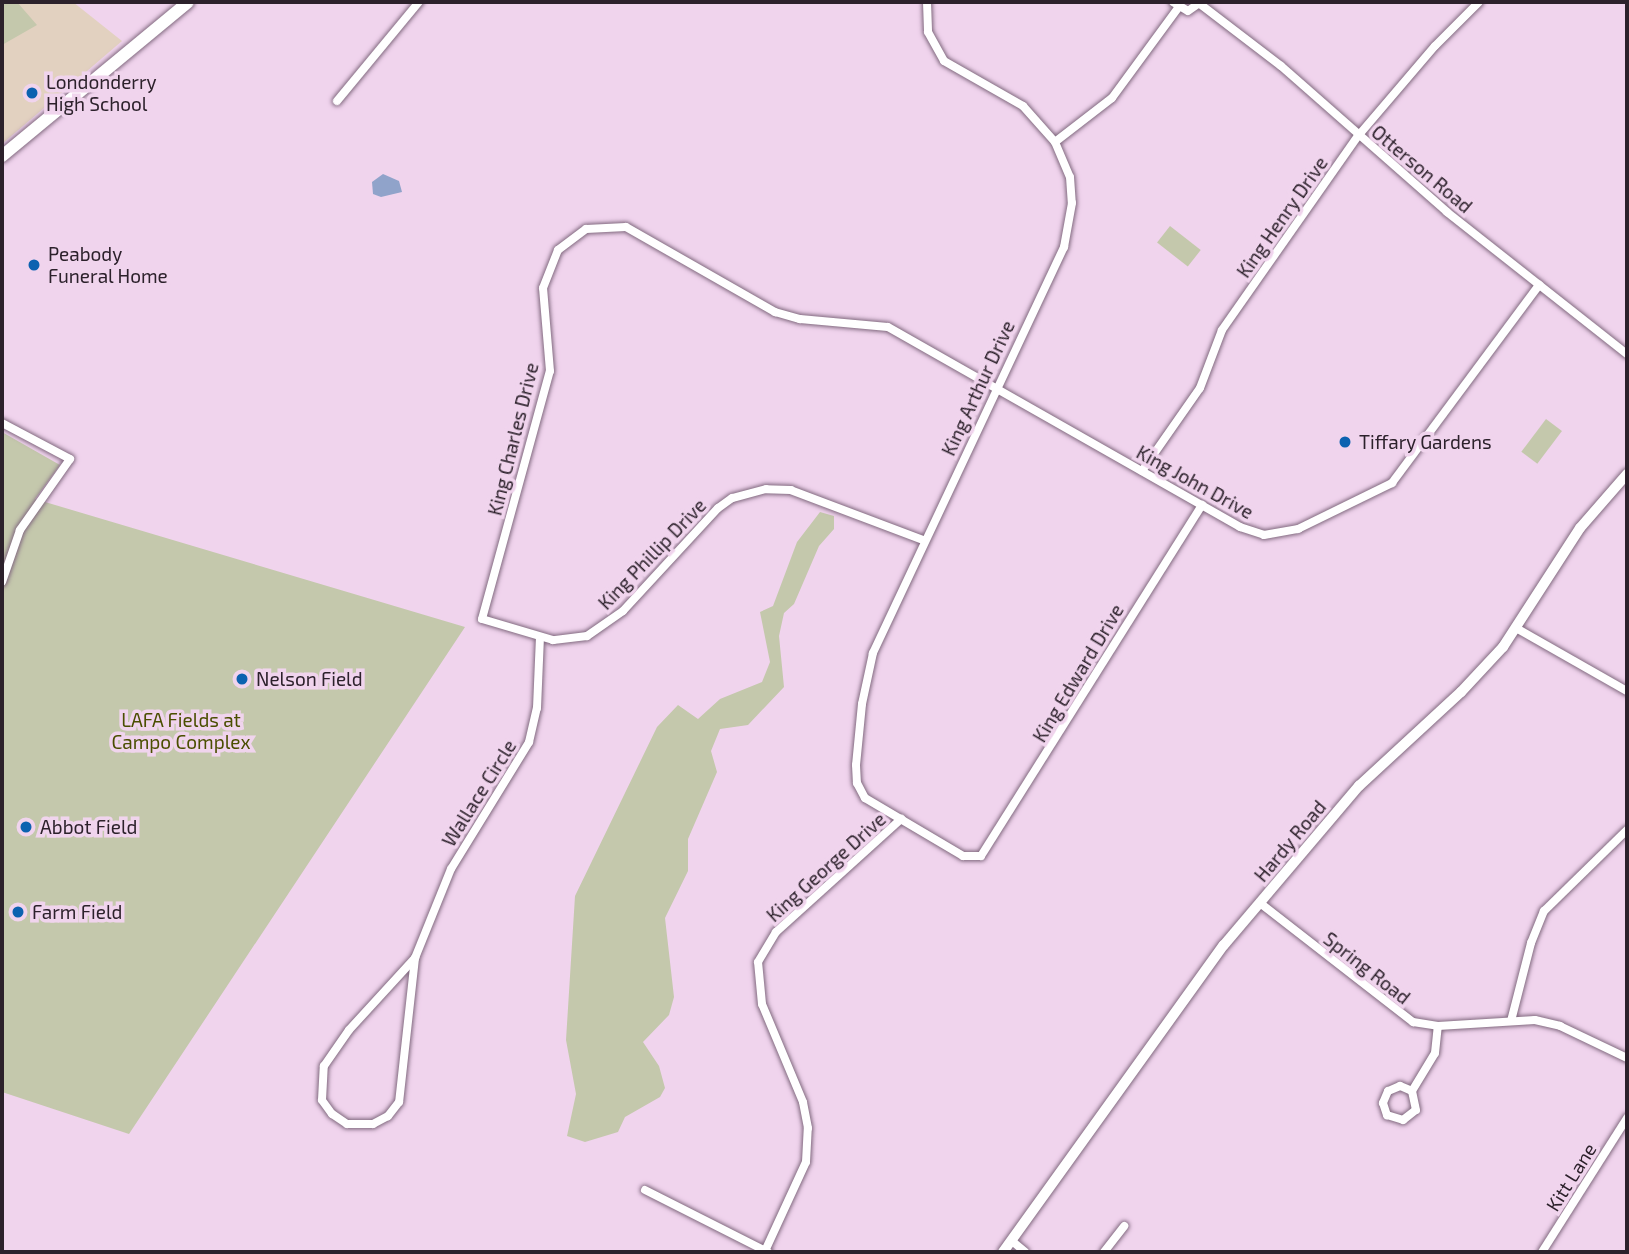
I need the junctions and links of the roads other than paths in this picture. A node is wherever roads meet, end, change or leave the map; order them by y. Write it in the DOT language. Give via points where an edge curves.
graph roads {
  1 [pos="188,2"];
  2 [pos="419,2"];
  3 [pos="927,2"];
  4 [pos="1479,2"];
  5 [pos="1201,3"];
  6 [pos="1176,5"];
  7 [pos="337,101"];
  8 [pos="1358,136"];
  9 [pos="1055,142"];
  10 [pos="2,156"];
  11 [pos="1539,285"];
  12 [pos="1627,354"];
  13 [pos="996,388"];
  14 [pos="2,423"];
  15 [pos="1142,471"];
  16 [pos="1627,474"];
  17 [pos="1202,505"];
  18 [pos="923,540"];
  19 [pos="2,582"];
  20 [pos="482,618"];
  21 [pos="1516,628"];
  22 [pos="540,637"];
  23 [pos="1627,691"];
  24 [pos="901,819"];
  25 [pos="1627,830"];
  26 [pos="981,856"];
  27 [pos="1260,903"];
  28 [pos="415,958"];
  29 [pos="1511,1021"];
  30 [pos="1438,1026"];
  31 [pos="1627,1058"];
  32 [pos="1412,1091"];
  33 [pos="1627,1118"];
  34 [pos="645,1190"];
  35 [pos="1124,1226"];
  36 [pos="1012,1241"];
  37 [pos="767,1252"];
  38 [pos="1003,1252"];
  39 [pos="1025,1252"];
  40 [pos="1104,1252"];
  41 [pos="1542,1252"];
  1 -- 10 [label="main road"];
  2 -- 7 [label="street"];
  3 -- 9 [label="street, King Arthur Drive" via="928,32 944,61 1023,106"];
  4 -- 8 [label="street, King Henry Drive" via="1434,46"];
  5 -- 6 [label="street, Otterson Road" via="1192,10"];
  5 -- 8 [label="street, Otterson Road" via="1281,66"];
  6 -- 9 [label="street" via="1112,98"];
  8 -- 11 [label="street, Otterson Road"];
  8 -- 15 [label="street, King Henry Drive" via="1222,331 1200,388"];
  9 -- 13 [label="street, King Arthur Drive" via="1070,177 1069,230"];
  11 -- 12 [label="street, Otterson Road"];
  11 -- 17 [label="street, King John Drive" via="1409,464 1378,493 1281,534 1256,533"];
  13 -- 15 [label="street, King John Drive"];
  13 -- 18 [label="street, King Arthur Drive"];
  13 -- 20 [label="street, King Charles Drive" via="888,327 800,319 775,312 638,231 612,225 586,229 563,244 546,274 550,372"];
  14 -- 19 [label="street" via="70,459 20,530"];
  15 -- 17 [label="street, King John Drive"];
  16 -- 21 [label="street, Hardy Road" via="1580,528"];
  17 -- 26 [label="street, King Edward Drive"];
  18 -- 22 [label="street, King Phillip Drive" via="791,490 748,492 718,508 603,628 570,640"];
  18 -- 24 [label="street, King Arthur Drive" via="873,653 856,765 857,783 865,798"];
  20 -- 22 [label="street, King Phillip Drive"];
  21 -- 23 [label="street"];
  21 -- 27 [label="street, Hardy Road" via="1461,692 1359,786"];
  22 -- 28 [label="street, Wallace Circle" via="537,708 529,742 451,869"];
  24 -- 26 [label="street, King Arthur Drive" via="963,856"];
  24 -- 37 [label="street, King George Drive" via="776,932 758,961 762,1004 803,1102 808,1128 803,1170"];
  25 -- 29 [label="street" via="1544,911"];
  27 -- 30 [label="street, Spring Road" via="1404,1017"];
  27 -- 36 [label="street, Hardy Road" via="1208,966"];
  28 -- 28 [label="street, Wallace Circle" via="349,1030 324,1066 322,1100 347,1124 373,1124 388,1116 399,1102"];
  29 -- 30 [label="street, Spring Road"];
  29 -- 31 [label="street, Spring Road" via="1560,1026"];
  30 -- 32 [label="street" via="1435,1053"];
  32 -- 32 [label="street" via="1400,1086 1388,1091 1383,1103 1387,1115 1399,1121 1412,1116 1417,1104"];
  33 -- 41 [label="street, Kitt Lane"];
  34 -- 37 [label="street"];
  35 -- 40 [label="street"];
  36 -- 38 [label="street, Hardy Road"];
  36 -- 39 [label="street"];
}
